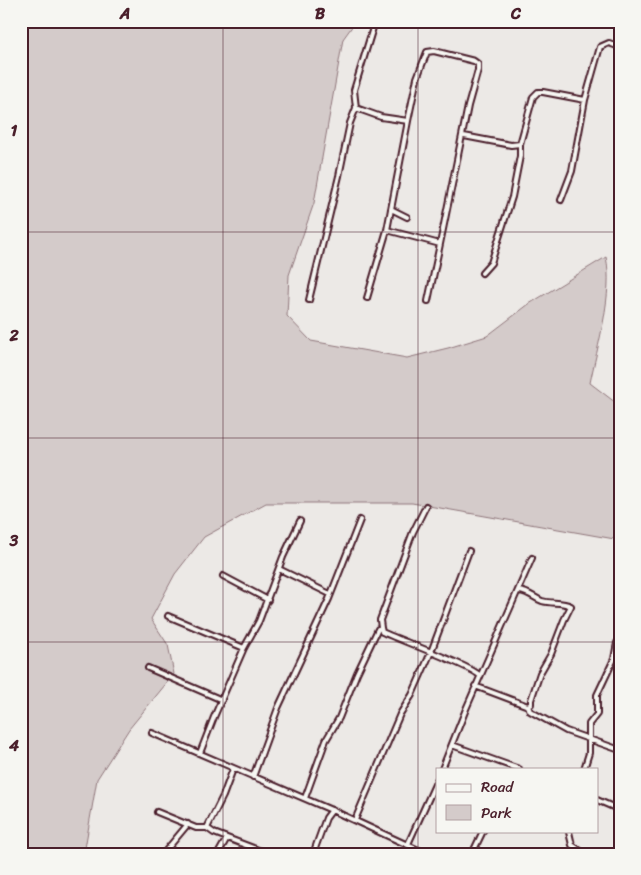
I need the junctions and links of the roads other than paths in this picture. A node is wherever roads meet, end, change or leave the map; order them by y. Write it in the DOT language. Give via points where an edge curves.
graph roads {
  1 [pos="375,21"];
  2 [pos="620,47"];
  3 [pos="585,100"];
  4 [pos="356,108"];
  5 [pos="408,121"];
  6 [pos="464,136"];
  7 [pos="520,144"];
  8 [pos="561,200"];
  9 [pos="390,209"];
  10 [pos="407,217"];
  11 [pos="387,230"];
  12 [pos="440,244"];
  13 [pos="482,273"];
  14 [pos="367,298"];
  15 [pos="309,300"];
  16 [pos="428,301"];
  17 [pos="426,506"];
  18 [pos="360,520"];
  19 [pos="300,521"];
  20 [pos="469,551"];
  21 [pos="532,558"];
  22 [pos="279,570"];
  23 [pos="223,576"];
  24 [pos="519,590"];
  25 [pos="330,594"];
  26 [pos="268,600"];
  27 [pos="168,616"];
  28 [pos="380,628"];
  29 [pos="616,643"];
  30 [pos="244,648"];
  31 [pos="431,652"];
  32 [pos="148,668"];
  33 [pos="480,676"];
  34 [pos="476,686"];
  35 [pos="222,700"];
  36 [pos="528,706"];
  37 [pos="152,733"];
  38 [pos="588,738"];
  39 [pos="452,745"];
  40 [pos="620,750"];
  41 [pos="200,753"];
  42 [pos="442,768"];
  43 [pos="512,768"];
  44 [pos="584,768"];
  45 [pos="232,769"];
  46 [pos="253,777"];
  47 [pos="436,782"];
  48 [pos="305,798"];
  49 [pos="598,800"];
  50 [pos="332,810"];
  51 [pos="620,810"];
  52 [pos="157,812"];
  53 [pos="355,820"];
  54 [pos="188,824"];
  55 [pos="207,828"];
  56 [pos="483,832"];
  57 [pos="569,832"];
  58 [pos="227,838"];
  59 [pos="408,844"];
  60 [pos="117,853"];
  61 [pos="123,854"];
  62 [pos="163,854"];
  63 [pos="218,854"];
  64 [pos="269,854"];
  65 [pos="313,854"];
  66 [pos="427,854"];
  67 [pos="472,854"];
  68 [pos="585,854"];
  1 -- 4 [label="street" via="354,90"];
  2 -- 3 [label="street" via="609,43 600,47"];
  3 -- 7 [label="street" via="542,92 534,94"];
  3 -- 8 [label="street" via="572,171"];
  4 -- 5 [label="street" via="381,117"];
  4 -- 15 [label="street"];
  5 -- 6 [label="street" via="427,52 474,61 478,70"];
  5 -- 9 [label="street"];
  6 -- 7 [label="street"];
  6 -- 12 [label="street"];
  7 -- 13 [label="street" via="512,197 491,263"];
  9 -- 10 [label="street"];
  9 -- 11 [label="street"];
  11 -- 12 [label="street"];
  11 -- 14 [label="street"];
  12 -- 16 [label="street"];
  17 -- 28 [label="street" via="380,620"];
  18 -- 25 [label="street"];
  19 -- 22 [label="street"];
  20 -- 31 [label="street"];
  21 -- 24 [label="street"];
  22 -- 25 [label="street"];
  22 -- 26 [label="street"];
  23 -- 26 [label="street"];
  24 -- 33 [label="street"];
  24 -- 36 [label="street" via="530,592 544,602 571,606 552,654 540,673 530,700 532,704"];
  25 -- 46 [label="street" via="278,708"];
  26 -- 30 [label="street"];
  27 -- 30 [label="street"];
  28 -- 31 [label="street" via="382,632"];
  28 -- 48 [label="street" via="375,631 339,718 326,740"];
  29 -- 38 [label="street" via="614,659 599,687 597,714 589,724"];
  30 -- 35 [label="street"];
  31 -- 33 [label="street" via="474,670"];
  31 -- 53 [label="street" via="400,714"];
  32 -- 35 [label="street"];
  33 -- 34 [label="street"];
  34 -- 36 [label="street"];
  34 -- 39 [label="street"];
  35 -- 41 [label="street"];
  36 -- 38 [label="street" via="530,711 566,731"];
  37 -- 41 [label="street"];
  38 -- 40 [label="street"];
  38 -- 44 [label="street" via="589,753"];
  39 -- 42 [label="street"];
  39 -- 43 [label="street"];
  41 -- 45 [label="street"];
  45 -- 46 [label="street"];
  45 -- 55 [label="street"];
  46 -- 48 [label="street"];
  47 -- 59 [label="street"];
  48 -- 50 [label="street"];
  49 -- 51 [label="street"];
  50 -- 53 [label="street"];
  50 -- 65 [label="street"];
  52 -- 54 [label="street"];
  53 -- 59 [label="street"];
  54 -- 55 [label="street"];
  54 -- 62 [label="street"];
  55 -- 58 [label="street"];
  56 -- 67 [label="street"];
  57 -- 68 [label="street" via="572,845"];
  58 -- 63 [label="street"];
  58 -- 64 [label="street"];
  59 -- 66 [label="street"];
  60 -- 61 [label="street"];
}
